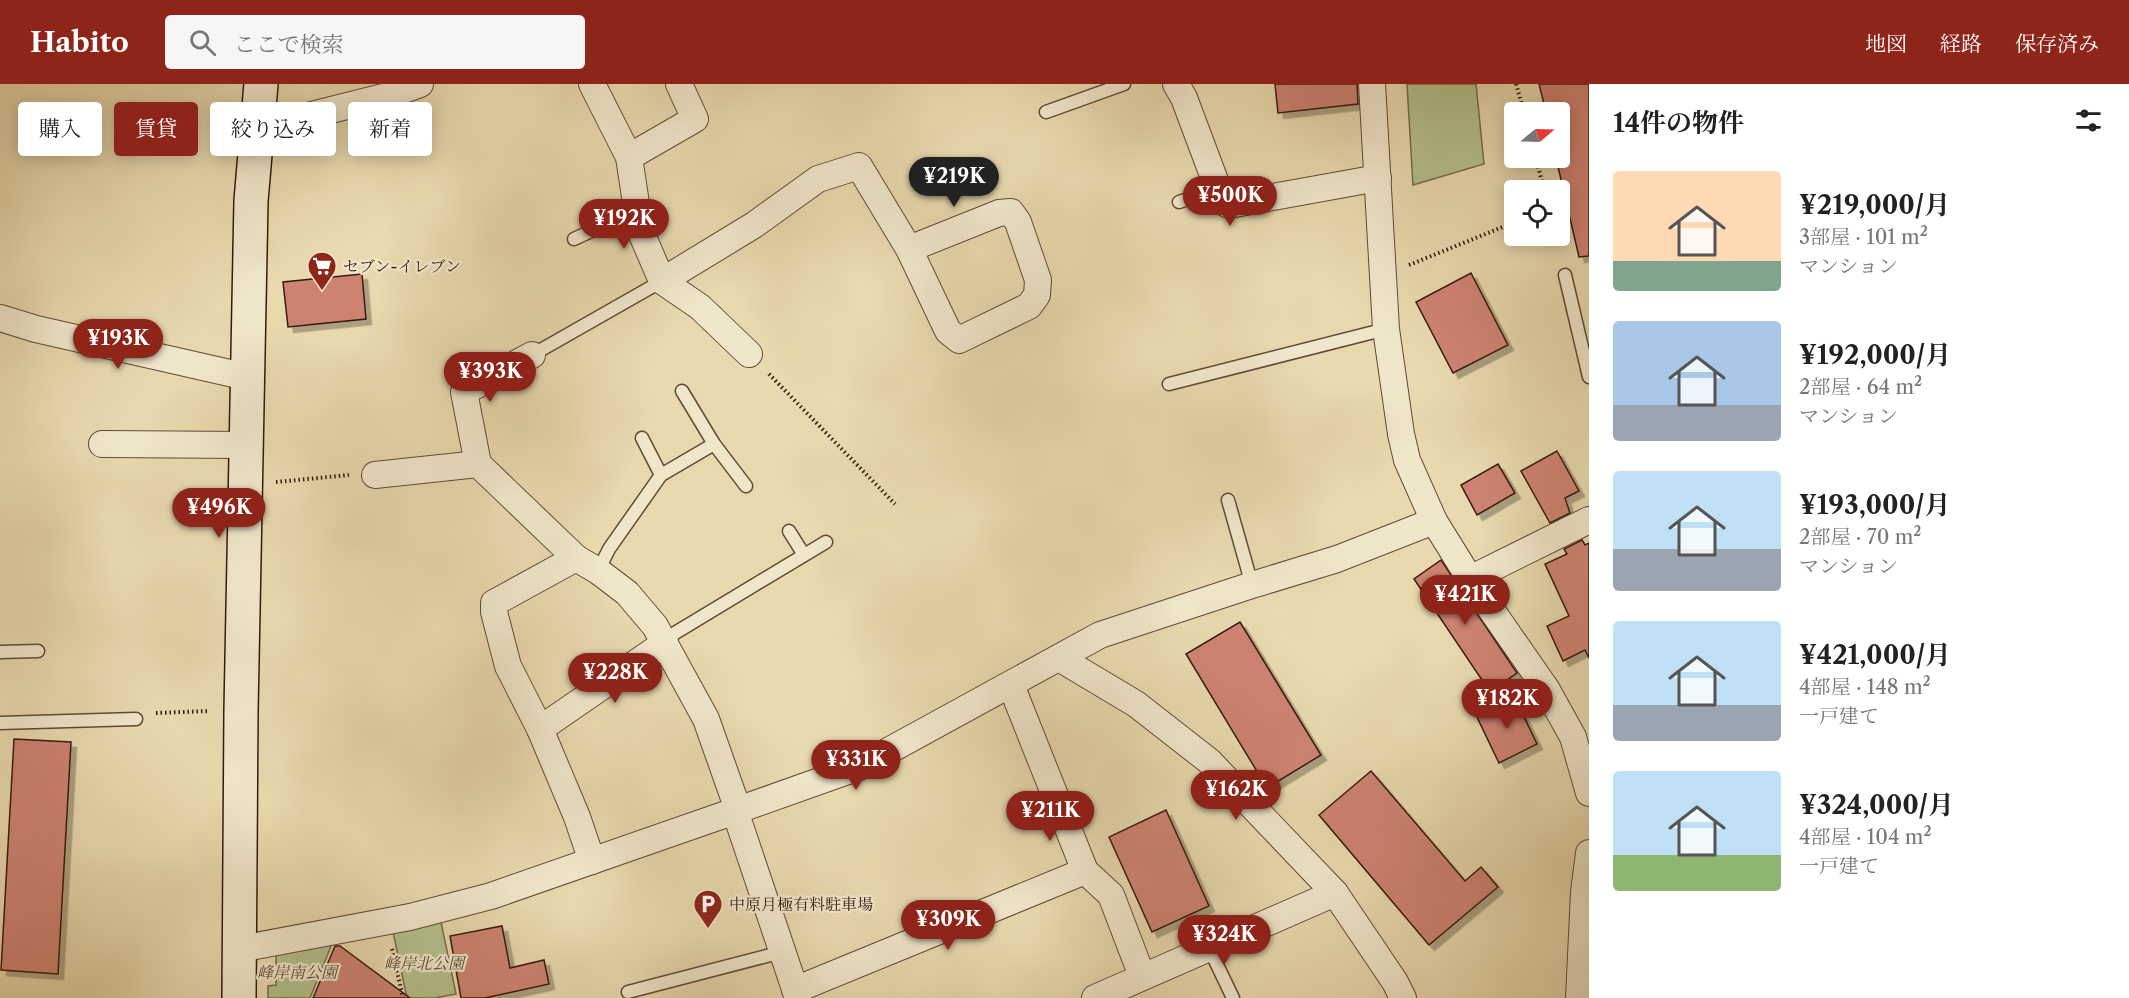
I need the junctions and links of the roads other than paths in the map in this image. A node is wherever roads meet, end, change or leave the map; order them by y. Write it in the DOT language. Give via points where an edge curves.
graph roads {
  1 [pos="261,84"];
  2 [pos="420,84"];
  3 [pos="592,84"];
  4 [pos="679,84"];
  5 [pos="1082,84"];
  6 [pos="1124,84"];
  7 [pos="1176,84"];
  8 [pos="1372,84"];
  9 [pos="1088,97"];
  10 [pos="259,102"];
  11 [pos="336,109"];
  12 [pos="1046,112"];
  13 [pos="254,156"];
  14 [pos="629,156"];
  15 [pos="1378,178"];
  16 [pos="1218,189"];
  17 [pos="1179,202"];
  18 [pos="637,210"];
  19 [pos="574,240"];
  20 [pos="909,249"];
  21 [pos="1565,275"];
  22 [pos="662,281"];
  23 [pos="0,318"];
  24 [pos="1386,328"];
  25 [pos="531,354"];
  26 [pos="749,354"];
  27 [pos="247,377"];
  28 [pos="1589,377"];
  29 [pos="1169,384"];
  30 [pos="682,391"];
  31 [pos="642,438"];
  32 [pos="102,444"];
  33 [pos="714,444"];
  34 [pos="246,445"];
  35 [pos="478,464"];
  36 [pos="375,475"];
  37 [pos="661,475"];
  38 [pos="746,486"];
  39 [pos="1228,500"];
  40 [pos="1589,520"];
  41 [pos="1434,521"];
  42 [pos="789,531"];
  43 [pos="826,542"];
  44 [pos="804,555"];
  45 [pos="576,558"];
  46 [pos="598,571"];
  47 [pos="1470,579"];
  48 [pos="1252,585"];
  49 [pos="664,644"];
  50 [pos="38,651"];
  51 [pos="0,652"];
  52 [pos="1059,658"];
  53 [pos="1011,685"];
  54 [pos="136,719"];
  55 [pos="0,723"];
  56 [pos="540,729"];
  57 [pos="1589,793"];
  58 [pos="735,811"];
  59 [pos="1589,853"];
  60 [pos="592,861"];
  61 [pos="1085,871"];
  62 [pos="1335,893"];
  63 [pos="1586,893"];
  64 [pos="1209,948"];
  65 [pos="240,949"];
  66 [pos="782,952"];
  67 [pos="1142,976"];
  68 [pos="628,992"];
  69 [pos="796,994"];
  70 [pos="239,998"];
  71 [pos="1095,998"];
  72 [pos="1233,998"];
  73 [pos="1403,998"];
  74 [pos="1579,998"];
  1 -- 10 [label="street"];
  2 -- 11 [label="street"];
  3 -- 14 [label="street"];
  4 -- 14 [label="street" via="695,119"];
  5 -- 9 [label="lane"];
  6 -- 9 [label="lane"];
  7 -- 16 [label="street"];
  8 -- 15 [label="street"];
  9 -- 12 [label="lane"];
  13 -- 27 [label="street"];
  14 -- 18 [label="street"];
  15 -- 16 [label="street" via="1229,205 1223,202"];
  15 -- 24 [label="street"];
  16 -- 17 [label="lane"];
  18 -- 19 [label="lane"];
  18 -- 22 [label="street" via="640,230"];
  20 -- 20 [label="street" via="948,331 959,340 1029,306 1037,295 1038,280 1011,212 999,213"];
  20 -- 22 [label="street" via="859,166 818,179 754,225"];
  21 -- 28 [label="lane"];
  22 -- 25 [label="lane"];
  22 -- 26 [label="street" via="700,307"];
  23 -- 27 [label="street"];
  24 -- 29 [label="lane"];
  24 -- 41 [label="street" via="1407,460"];
  25 -- 35 [label="street" via="464,392"];
  27 -- 34 [label="street"];
  30 -- 33 [label="lane"];
  31 -- 37 [label="lane"];
  32 -- 34 [label="street"];
  33 -- 37 [label="lane"];
  33 -- 38 [label="lane"];
  34 -- 65 [label="street"];
  35 -- 36 [label="street"];
  35 -- 45 [label="street"];
  37 -- 46 [label="lane"];
  39 -- 48 [label="lane"];
  40 -- 47 [label="street"];
  41 -- 47 [label="street"];
  41 -- 48 [label="street" via="1338,559"];
  42 -- 44 [label="lane"];
  43 -- 44 [label="lane"];
  44 -- 49 [label="lane" via="675,633"];
  45 -- 46 [label="street"];
  45 -- 56 [label="street" via="494,603 508,666"];
  46 -- 49 [label="street" via="634,601"];
  47 -- 57 [label="street" via="1547,690 1573,737"];
  48 -- 52 [label="street" via="1100,635"];
  49 -- 56 [label="street"];
  49 -- 58 [label="street" via="706,719 735,801"];
  50 -- 51 [label="lane"];
  52 -- 53 [label="street"];
  52 -- 62 [label="street" via="1136,705 1209,762"];
  53 -- 58 [label="street" via="859,766"];
  53 -- 61 [label="street"];
  54 -- 55 [label="lane"];
  56 -- 60 [label="street"];
  58 -- 60 [label="street"];
  58 -- 66 [label="street"];
  59 -- 63 [label="street"];
  60 -- 65 [label="street" via="491,896 387,922"];
  61 -- 67 [label="street" via="1111,895"];
  61 -- 69 [label="street"];
  62 -- 64 [label="street"];
  62 -- 73 [label="street"];
  63 -- 74 [label="street"];
  64 -- 67 [label="street"];
  64 -- 72 [label="lane"];
  65 -- 70 [label="street"];
  66 -- 68 [label="lane"];
  66 -- 69 [label="street"];
  67 -- 71 [label="street"];
}
